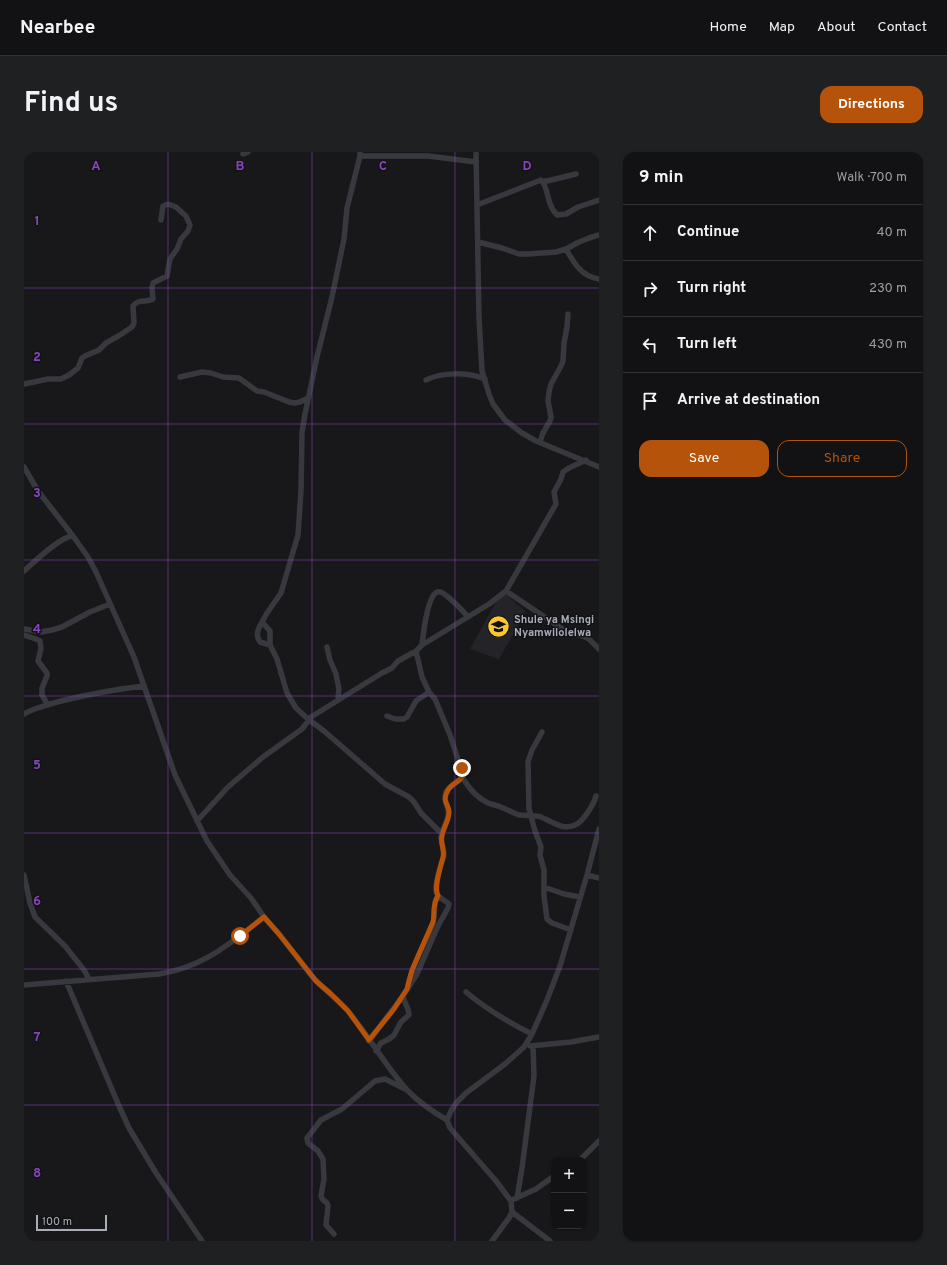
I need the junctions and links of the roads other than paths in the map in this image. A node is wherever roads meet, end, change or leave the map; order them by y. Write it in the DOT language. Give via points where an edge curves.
graph roads {
  1 [pos="476,152"];
  2 [pos="360,154"];
  3 [pos="476,162"];
  4 [pos="576,174"];
  5 [pos="543,181"];
  6 [pos="599,200"];
  7 [pos="477,205"];
  8 [pos="161,220"];
  9 [pos="599,235"];
  10 [pos="478,242"];
  11 [pos="566,249"];
  12 [pos="599,279"];
  13 [pos="568,314"];
  14 [pos="180,377"];
  15 [pos="484,379"];
  16 [pos="426,380"];
  17 [pos="24,384"];
  18 [pos="308,398"];
  19 [pos="540,442"];
  20 [pos="586,460"];
  21 [pos="599,466"];
  22 [pos="24,467"];
  23 [pos="73,536"];
  24 [pos="24,571"];
  25 [pos="506,591"];
  26 [pos="110,604"];
  27 [pos="468,617"];
  28 [pos="262,622"];
  29 [pos="24,629"];
  30 [pos="24,635"];
  31 [pos="270,645"];
  32 [pos="422,645"];
  33 [pos="327,647"];
  34 [pos="599,649"];
  35 [pos="416,651"];
  36 [pos="144,686"];
  37 [pos="429,692"];
  38 [pos="339,699"];
  39 [pos="48,704"];
  40 [pos="322,711"];
  41 [pos="24,714"];
  42 [pos="387,716"];
  43 [pos="308,719"];
  44 [pos="318,726"];
  45 [pos="542,732"];
  46 [pos="462,777"];
  47 [pos="596,796"];
  48 [pos="530,816"];
  49 [pos="197,821"];
  50 [pos="599,829"];
  51 [pos="442,834"];
  52 [pos="24,875"];
  53 [pos="587,876"];
  54 [pos="599,878"];
  55 [pos="544,887"];
  56 [pos="438,896"];
  57 [pos="580,897"];
  58 [pos="264,917"];
  59 [pos="571,930"];
  60 [pos="89,979"];
  61 [pos="66,981"];
  62 [pos="24,985"];
  63 [pos="407,989"];
  64 [pos="466,992"];
  65 [pos="403,996"];
  66 [pos="532,1034"];
  67 [pos="599,1037"];
  68 [pos="369,1040"];
  69 [pos="533,1046"];
  70 [pos="524,1047"];
  71 [pos="376,1051"];
  72 [pos="408,1091"];
  73 [pos="447,1120"];
  74 [pos="599,1142"];
  75 [pos="583,1157"];
  76 [pos="551,1178"];
  77 [pos="516,1198"];
  78 [pos="510,1201"];
  79 [pos="512,1212"];
  80 [pos="334,1234"];
  81 [pos="202,1241"];
  82 [pos="492,1241"];
  83 [pos="550,1241"];
  1 -- 3 [label="street"];
  2 -- 3 [label="street" via="428,156"];
  2 -- 18 [label="street" via="347,208 344,239 332,297"];
  3 -- 7 [label="street"];
  4 -- 5 [label="street"];
  5 -- 6 [label="street" via="553,211 558,215"];
  5 -- 7 [label="street" via="538,180"];
  7 -- 10 [label="street"];
  8 -- 17 [label="street" via="163,206 172,204 186,216 189,228 170,259 166,276 153,283 153,299 136,302 133,306 132,327 99,350 82,358 78,368 69,375"];
  9 -- 11 [label="street"];
  10 -- 11 [label="street" via="519,254"];
  10 -- 15 [label="street" via="479,318"];
  11 -- 12 [label="street" via="582,272"];
  13 -- 19 [label="street" via="563,361 549,392 550,421"];
  14 -- 18 [label="street" via="202,372 211,373 239,378 256,391 289,402 300,402"];
  15 -- 16 [label="street" via="476,375 441,375"];
  15 -- 19 [label="street" via="493,404 505,420"];
  18 -- 28 [label="street" via="302,432 298,535 281,593"];
  19 -- 20 [label="street"];
  20 -- 21 [label="street"];
  20 -- 25 [label="street" via="563,472 554,492 556,504"];
  22 -- 23 [label="street" via="45,501"];
  23 -- 24 [label="street" via="60,541"];
  23 -- 26 [label="street" via="92,563"];
  25 -- 27 [label="street"];
  25 -- 34 [label="street" via="567,632 589,639"];
  26 -- 29 [label="street" via="48,631"];
  26 -- 36 [label="street" via="132,651"];
  27 -- 32 [label="street"];
  27 -- 32 [label="street" via="447,596 437,592 433,595 426,619"];
  28 -- 31 [label="street" via="270,631"];
  28 -- 31 [label="street" via="257,636 260,642"];
  30 -- 39 [label="street" via="40,641 38,661 47,673 42,695"];
  31 -- 43 [label="street" via="287,693 296,708"];
  32 -- 35 [label="street"];
  33 -- 38 [label="street" via="336,674"];
  35 -- 37 [label="street" via="422,677"];
  35 -- 38 [label="street" via="400,660 390,670"];
  36 -- 39 [label="street" via="111,690"];
  36 -- 49 [label="street" via="170,765"];
  37 -- 42 [label="street" via="416,701 404,719"];
  37 -- 46 [label="street" via="435,699 450,735 463,771"];
  38 -- 40 [label="street"];
  39 -- 41 [label="street"];
  40 -- 43 [label="street"];
  40 -- 44 [label="street"];
  43 -- 44 [label="street"];
  43 -- 49 [label="street" via="302,728 228,787"];
  44 -- 51 [label="street" via="385,784 409,797"];
  45 -- 48 [label="street" via="528,762"];
  46 -- 48 [label="street" via="485,802 515,814"];
  46 -- 51 [label="street" via="453,783 446,793 445,801 449,814"];
  47 -- 48 [label="street" via="590,810 575,826 554,824 539,816"];
  48 -- 55 [label="street" via="541,847"];
  49 -- 58 [label="street" via="227,870"];
  50 -- 53 [label="street"];
  51 -- 56 [label="street" via="444,854 436,890"];
  52 -- 60 [label="street" via="35,916 65,946"];
  53 -- 54 [label="street"];
  53 -- 57 [label="street"];
  55 -- 57 [label="street"];
  55 -- 59 [label="street" via="547,919"];
  56 -- 63 [label="street" via="435,900 433,922 412,970"];
  56 -- 63 [label="street" via="449,904 448,908 417,974"];
  57 -- 59 [label="street"];
  58 -- 60 [label="street" via="218,952 190,967 159,974"];
  58 -- 68 [label="street" via="316,981 348,1011"];
  59 -- 66 [label="street" via="560,966"];
  60 -- 61 [label="street"];
  61 -- 62 [label="street"];
  61 -- 81 [label="street" via="129,1128"];
  63 -- 65 [label="street"];
  64 -- 66 [label="street" via="499,1017"];
  65 -- 68 [label="street"];
  65 -- 71 [label="street" via="409,1015 401,1022 394,1035 381,1043"];
  66 -- 70 [label="street"];
  67 -- 69 [label="street"];
  68 -- 71 [label="street"];
  69 -- 70 [label="street"];
  69 -- 77 [label="street" via="533,1082"];
  70 -- 73 [label="street" via="462,1098"];
  71 -- 72 [label="street"];
  72 -- 73 [label="street" via="426,1107"];
  72 -- 80 [label="street" via="385,1079 375,1081 342,1109 321,1120 307,1138 308,1143 323,1159 324,1180 321,1196 328,1206 326,1225"];
  73 -- 78 [label="street" via="450,1128"];
  74 -- 75 [label="street"];
  76 -- 77 [label="street" via="536,1189"];
  77 -- 78 [label="street"];
  78 -- 79 [label="street"];
  79 -- 82 [label="street"];
  79 -- 83 [label="street"];
}
